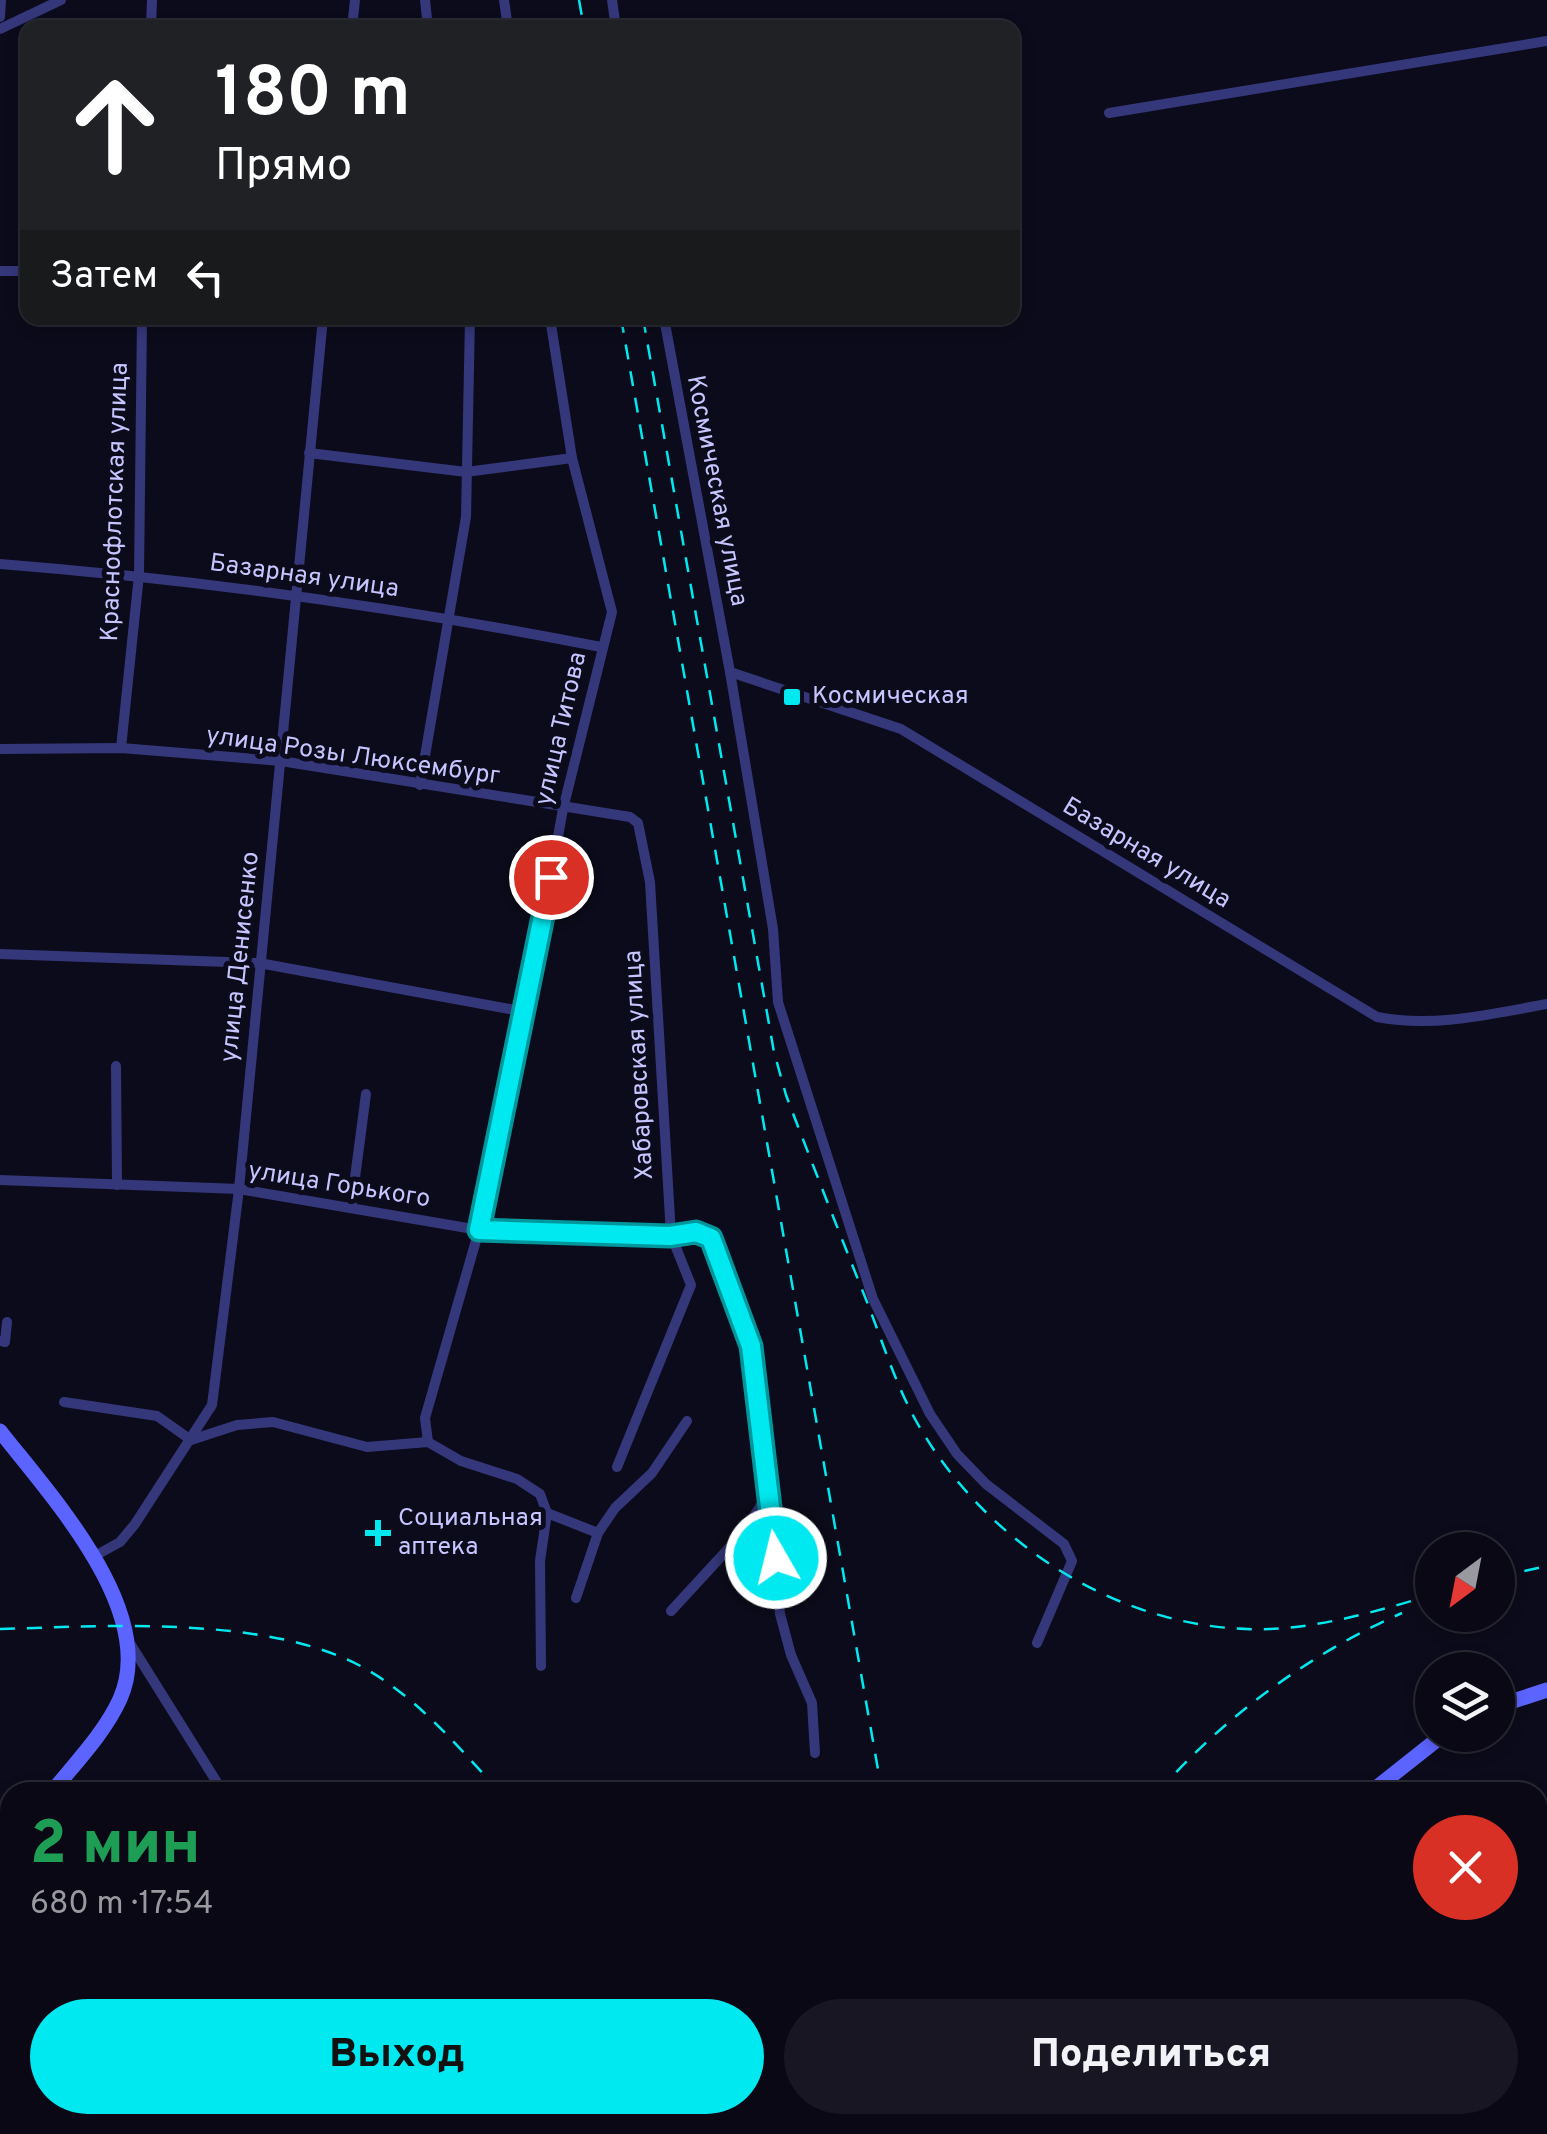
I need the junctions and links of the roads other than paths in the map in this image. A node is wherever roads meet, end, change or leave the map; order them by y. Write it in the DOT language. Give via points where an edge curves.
graph roads {
  1 [pos="1,0"];
  2 [pos="62,0"];
  3 [pos="0,17"];
  4 [pos="0,29"];
  5 [pos="1547,41"];
  6 [pos="1109,113"];
  7 [pos="142,325"];
  8 [pos="322,325"];
  9 [pos="470,325"];
  10 [pos="551,325"];
  11 [pos="665,325"];
  12 [pos="309,453"];
  13 [pos="572,458"];
  14 [pos="466,472"];
  15 [pos="0,564"];
  16 [pos="139,575"];
  17 [pos="295,596"];
  18 [pos="452,618"];
  19 [pos="601,646"];
  20 [pos="730,672"];
  21 [pos="121,748"];
  22 [pos="0,749"];
  23 [pos="282,762"];
  24 [pos="420,784"];
  25 [pos="563,809"];
  26 [pos="638,824"];
  27 [pos="0,954"];
  28 [pos="259,964"];
  29 [pos="1547,1004"];
  30 [pos="526,1012"];
  31 [pos="116,1066"];
  32 [pos="366,1094"];
  33 [pos="0,1180"];
  34 [pos="117,1185"];
  35 [pos="239,1190"];
  36 [pos="351,1208"];
  37 [pos="479,1230"];
  38 [pos="670,1236"];
  39 [pos="7,1322"];
  40 [pos="0,1341"];
  41 [pos="64,1402"];
  42 [pos="686,1421"];
  43 [pos="0,1432"];
  44 [pos="191,1440"];
  45 [pos="428,1442"];
  46 [pos="616,1467"];
  47 [pos="768,1494"];
  48 [pos="547,1512"];
  49 [pos="598,1533"];
  50 [pos="93,1558"];
  51 [pos="576,1598"];
  52 [pos="671,1611"];
  53 [pos="124,1626"];
  54 [pos="1037,1643"];
  55 [pos="541,1666"];
  56 [pos="1547,1690"];
  57 [pos="1515,1700"];
  58 [pos="1422,1752"];
  59 [pos="815,1753"];
  60 [pos="59,1782"];
  61 [pos="215,1782"];
  62 [pos="1384,1782"];
  1 -- 3 [label="street"];
  2 -- 4 [label="street"];
  5 -- 6 [label="street"];
  7 -- 16 [label="street, Краснофлотская улица"];
  8 -- 12 [label="street, улица Денисенко"];
  9 -- 14 [label="street"];
  10 -- 13 [label="street, улица Титова"];
  11 -- 20 [label="street, Космическая улица"];
  12 -- 14 [label="street"];
  12 -- 17 [label="street, улица Денисенко"];
  13 -- 14 [label="street"];
  13 -- 19 [label="street, улица Титова" via="612,612"];
  14 -- 18 [label="street"];
  15 -- 16 [label="street, Базарная улица"];
  16 -- 17 [label="street, Базарная улица"];
  16 -- 21 [label="street, Краснофлотская улица"];
  17 -- 18 [label="street, Базарная улица"];
  17 -- 23 [label="street, улица Денисенко"];
  18 -- 19 [label="street, Базарная улица"];
  18 -- 24 [label="street"];
  19 -- 25 [label="street, улица Титова"];
  20 -- 29 [label="street, Базарная улица" via="900,730 1377,1017 1447,1022"];
  20 -- 54 [label="street, Космическая улица" via="778,1002 873,1299 957,1454 1064,1544 1072,1562"];
  21 -- 22 [label="street, улица Розы Люксембург"];
  21 -- 23 [label="street, улица Розы Люксембург"];
  23 -- 24 [label="street, улица Розы Люксембург"];
  23 -- 28 [label="street, улица Денисенко"];
  24 -- 25 [label="street, улица Розы Люксембург"];
  25 -- 26 [label="street, улица Розы Люксембург" via="630,817"];
  25 -- 30 [label="street, улица Титова"];
  26 -- 38 [label="street, Хабаровская улица" via="650,882"];
  27 -- 28 [label="street"];
  28 -- 30 [label="street"];
  28 -- 35 [label="street, улица Денисенко"];
  30 -- 37 [label="street, улица Титова"];
  31 -- 34 [label="street"];
  32 -- 36 [label="street"];
  33 -- 34 [label="street, улица Горького"];
  34 -- 35 [label="street, улица Горького"];
  35 -- 36 [label="street, улица Горького"];
  35 -- 44 [label="street, улица Денисенко" via="212,1406"];
  36 -- 37 [label="street, улица Горького"];
  37 -- 38 [label="street, улица Горького"];
  37 -- 45 [label="street, улица Титова" via="425,1418"];
  38 -- 46 [label="street, Хабаровская улица" via="691,1285"];
  38 -- 47 [label="street, улица Горького" via="696,1232 711,1238 751,1346"];
  39 -- 40 [label="street" via="5,1342"];
  41 -- 44 [label="street" via="157,1416"];
  42 -- 49 [label="street"];
  43 -- 50 [label="street"];
  44 -- 45 [label="street" via="273,1422 366,1447"];
  44 -- 50 [label="street, улица Денисенко" via="136,1524"];
  45 -- 48 [label="street" via="517,1479 540,1494"];
  47 -- 52 [label="street"];
  47 -- 59 [label="street" via="780,1614 812,1703"];
  48 -- 49 [label="street"];
  48 -- 55 [label="street" via="540,1561"];
  49 -- 51 [label="street"];
  50 -- 53 [label="street"];
  53 -- 60 [label="street" via="120,1699"];
  53 -- 61 [label="street" via="136,1660"];
  56 -- 57 [label="street"];
  58 -- 62 [label="street"];
}
